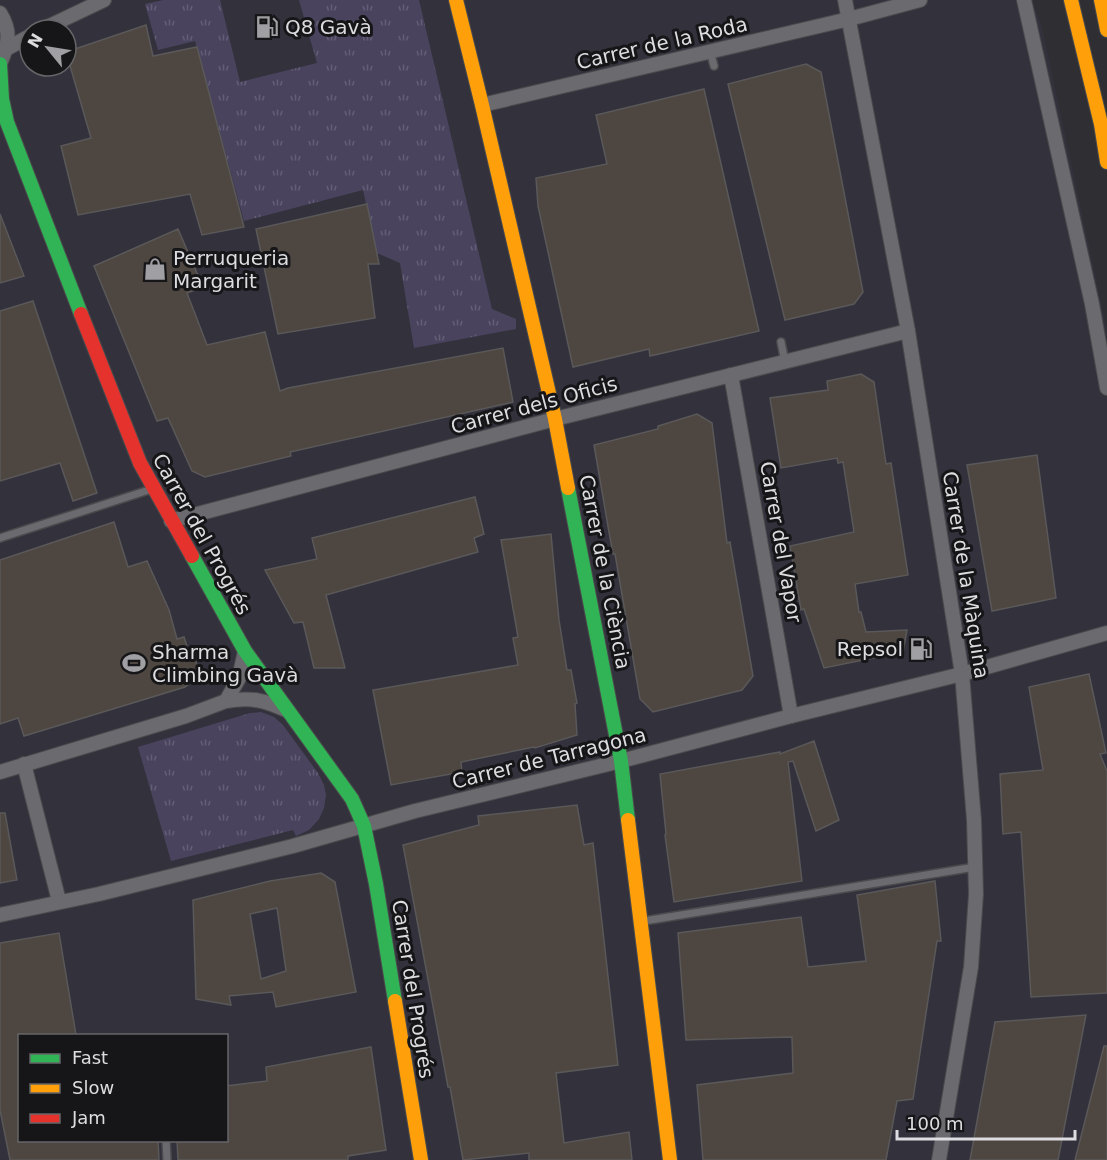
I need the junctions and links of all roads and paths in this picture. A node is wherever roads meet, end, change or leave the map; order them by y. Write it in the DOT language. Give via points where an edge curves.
graph roads {
  1 [pos="104,0"];
  2 [pos="456,0"];
  3 [pos="844,0"];
  4 [pos="920,0"];
  5 [pos="1024,0"];
  6 [pos="1071,0"];
  7 [pos="1101,0"];
  8 [pos="0,13"];
  9 [pos="66,18"];
  10 [pos="849,19"];
  11 [pos="1107,30"];
  12 [pos="18,42"];
  13 [pos="6,49"];
  14 [pos="710,51"];
  15 [pos="0,64"];
  16 [pos="714,66"];
  17 [pos="482,105"];
  18 [pos="4,117"];
  19 [pos="1107,162"];
  20 [pos="908,331"];
  21 [pos="781,342"];
  22 [pos="785,362"];
  23 [pos="731,375"];
  24 [pos="1107,388"];
  25 [pos="555,419"];
  26 [pos="153,488"];
  27 [pos="171,521"];
  28 [pos="0,537"];
  29 [pos="1107,633"];
  30 [pos="245,651"];
  31 [pos="962,674"];
  32 [pos="226,701"];
  33 [pos="289,711"];
  34 [pos="792,716"];
  35 [pos="621,761"];
  36 [pos="24,764"];
  37 [pos="0,772"];
  38 [pos="364,826"];
  39 [pos="975,867"];
  40 [pos="59,902"];
  41 [pos="0,915"];
  42 [pos="641,921"];
  43 [pos="166,1142"];
  44 [pos="167,1160"];
  45 [pos="421,1160"];
  46 [pos="670,1160"];
  47 [pos="939,1160"];
  1 -- 9 [label="street"];
  2 -- 17 [label="main road, Carrer de la Ciència"];
  3 -- 10 [label="street, Carrer de la Màquina"];
  4 -- 10 [label="street, Carrer de la Roda"];
  5 -- 24 [label="street"];
  6 -- 19 [label="main road"];
  7 -- 11 [label="main road"];
  8 -- 13 [label="street" via="8,35"];
  10 -- 14 [label="street, Carrer de la Roda"];
  10 -- 20 [label="street, Carrer de la Màquina"];
  12 -- 13 [label="street"];
  13 -- 15 [label="street"];
  14 -- 16 [label="lane"];
  14 -- 17 [label="street, Carrer de la Roda"];
  15 -- 18 [label="main road, Carrer del Progrés"];
  17 -- 25 [label="main road, Carrer de la Ciència"];
  18 -- 26 [label="main road, Carrer del Progrés"];
  20 -- 22 [label="street, Carrer dels Oficis"];
  20 -- 31 [label="street, Carrer de la Màquina"];
  21 -- 22 [label="lane"];
  22 -- 23 [label="street, Carrer dels Oficis"];
  23 -- 25 [label="street, Carrer dels Oficis"];
  23 -- 34 [label="street, Carrer del Vapor"];
  25 -- 27 [label="street, Carrer dels Oficis"];
  25 -- 35 [label="main road, Carrer de la Ciència"];
  26 -- 27 [label="main road, Carrer del Progrés"];
  26 -- 28 [label="lane"];
  27 -- 30 [label="main road, Carrer del Progrés"];
  29 -- 31 [label="street, Carrer de Tarragona"];
  30 -- 32 [label="street" via="239,678"];
  30 -- 33 [label="main road, Carrer del Progrés"];
  31 -- 34 [label="street, Carrer de Tarragona"];
  31 -- 39 [label="street, Carrer de la Màquina"];
  32 -- 33 [label="street" via="261,700"];
  32 -- 36 [label="street"];
  33 -- 38 [label="main road, Carrer del Progrés" via="352,799"];
  34 -- 35 [label="street, Carrer de Tarragona"];
  35 -- 38 [label="street, Carrer de Tarragona"];
  35 -- 42 [label="main road, Carrer de la Ciència"];
  36 -- 37 [label="street"];
  36 -- 40 [label="street"];
  38 -- 40 [label="street, Carrer de Tarragona"];
  38 -- 45 [label="main road, Carrer del Progrés"];
  39 -- 42 [label="lane"];
  39 -- 47 [label="street, Carrer de la Màquina" via="971,967"];
  40 -- 41 [label="street, Carrer de Tarragona"];
  42 -- 46 [label="main road, Carrer de la Ciència"];
  43 -- 44 [label="lane"];
}
